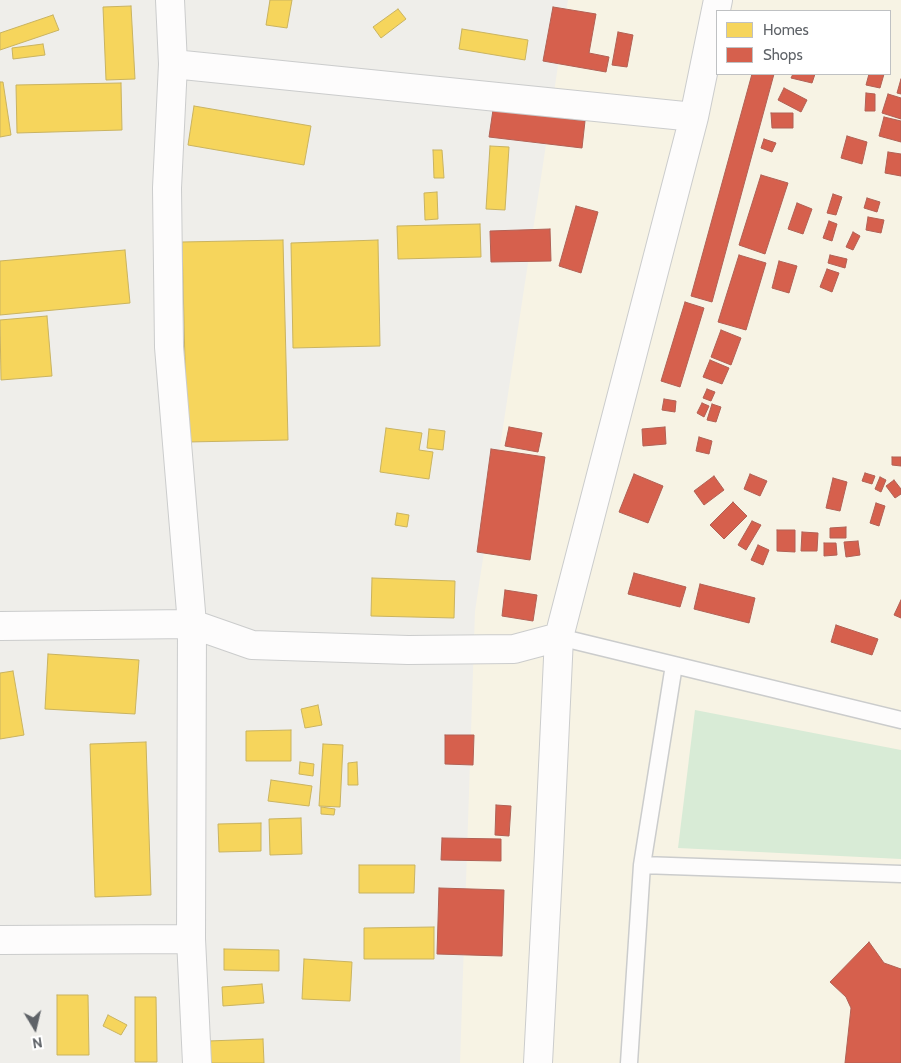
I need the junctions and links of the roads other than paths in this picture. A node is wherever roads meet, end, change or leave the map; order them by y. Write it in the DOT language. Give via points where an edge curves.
graph roads {
  1 [pos="170,0"];
  2 [pos="718,0"];
  3 [pos="173,64"];
  4 [pos="694,117"];
  5 [pos="192,624"];
  6 [pos="0,626"];
  7 [pos="559,637"];
  8 [pos="674,665"];
  9 [pos="901,720"];
  10 [pos="642,865"];
  11 [pos="901,874"];
  12 [pos="191,939"];
  13 [pos="0,940"];
  14 [pos="197,1063"];
  15 [pos="538,1063"];
  16 [pos="629,1063"];
  1 -- 3 [label="street"];
  2 -- 4 [label="street"];
  3 -- 4 [label="street"];
  3 -- 5 [label="street" via="167,188 169,346"];
  4 -- 7 [label="street"];
  5 -- 6 [label="street"];
  5 -- 7 [label="street" via="252,645 408,650 514,649"];
  5 -- 12 [label="street"];
  7 -- 8 [label="lane"];
  7 -- 15 [label="street"];
  8 -- 9 [label="lane"];
  8 -- 10 [label="lane"];
  10 -- 11 [label="lane"];
  10 -- 16 [label="lane"];
  12 -- 13 [label="street"];
  12 -- 14 [label="street"];
}
